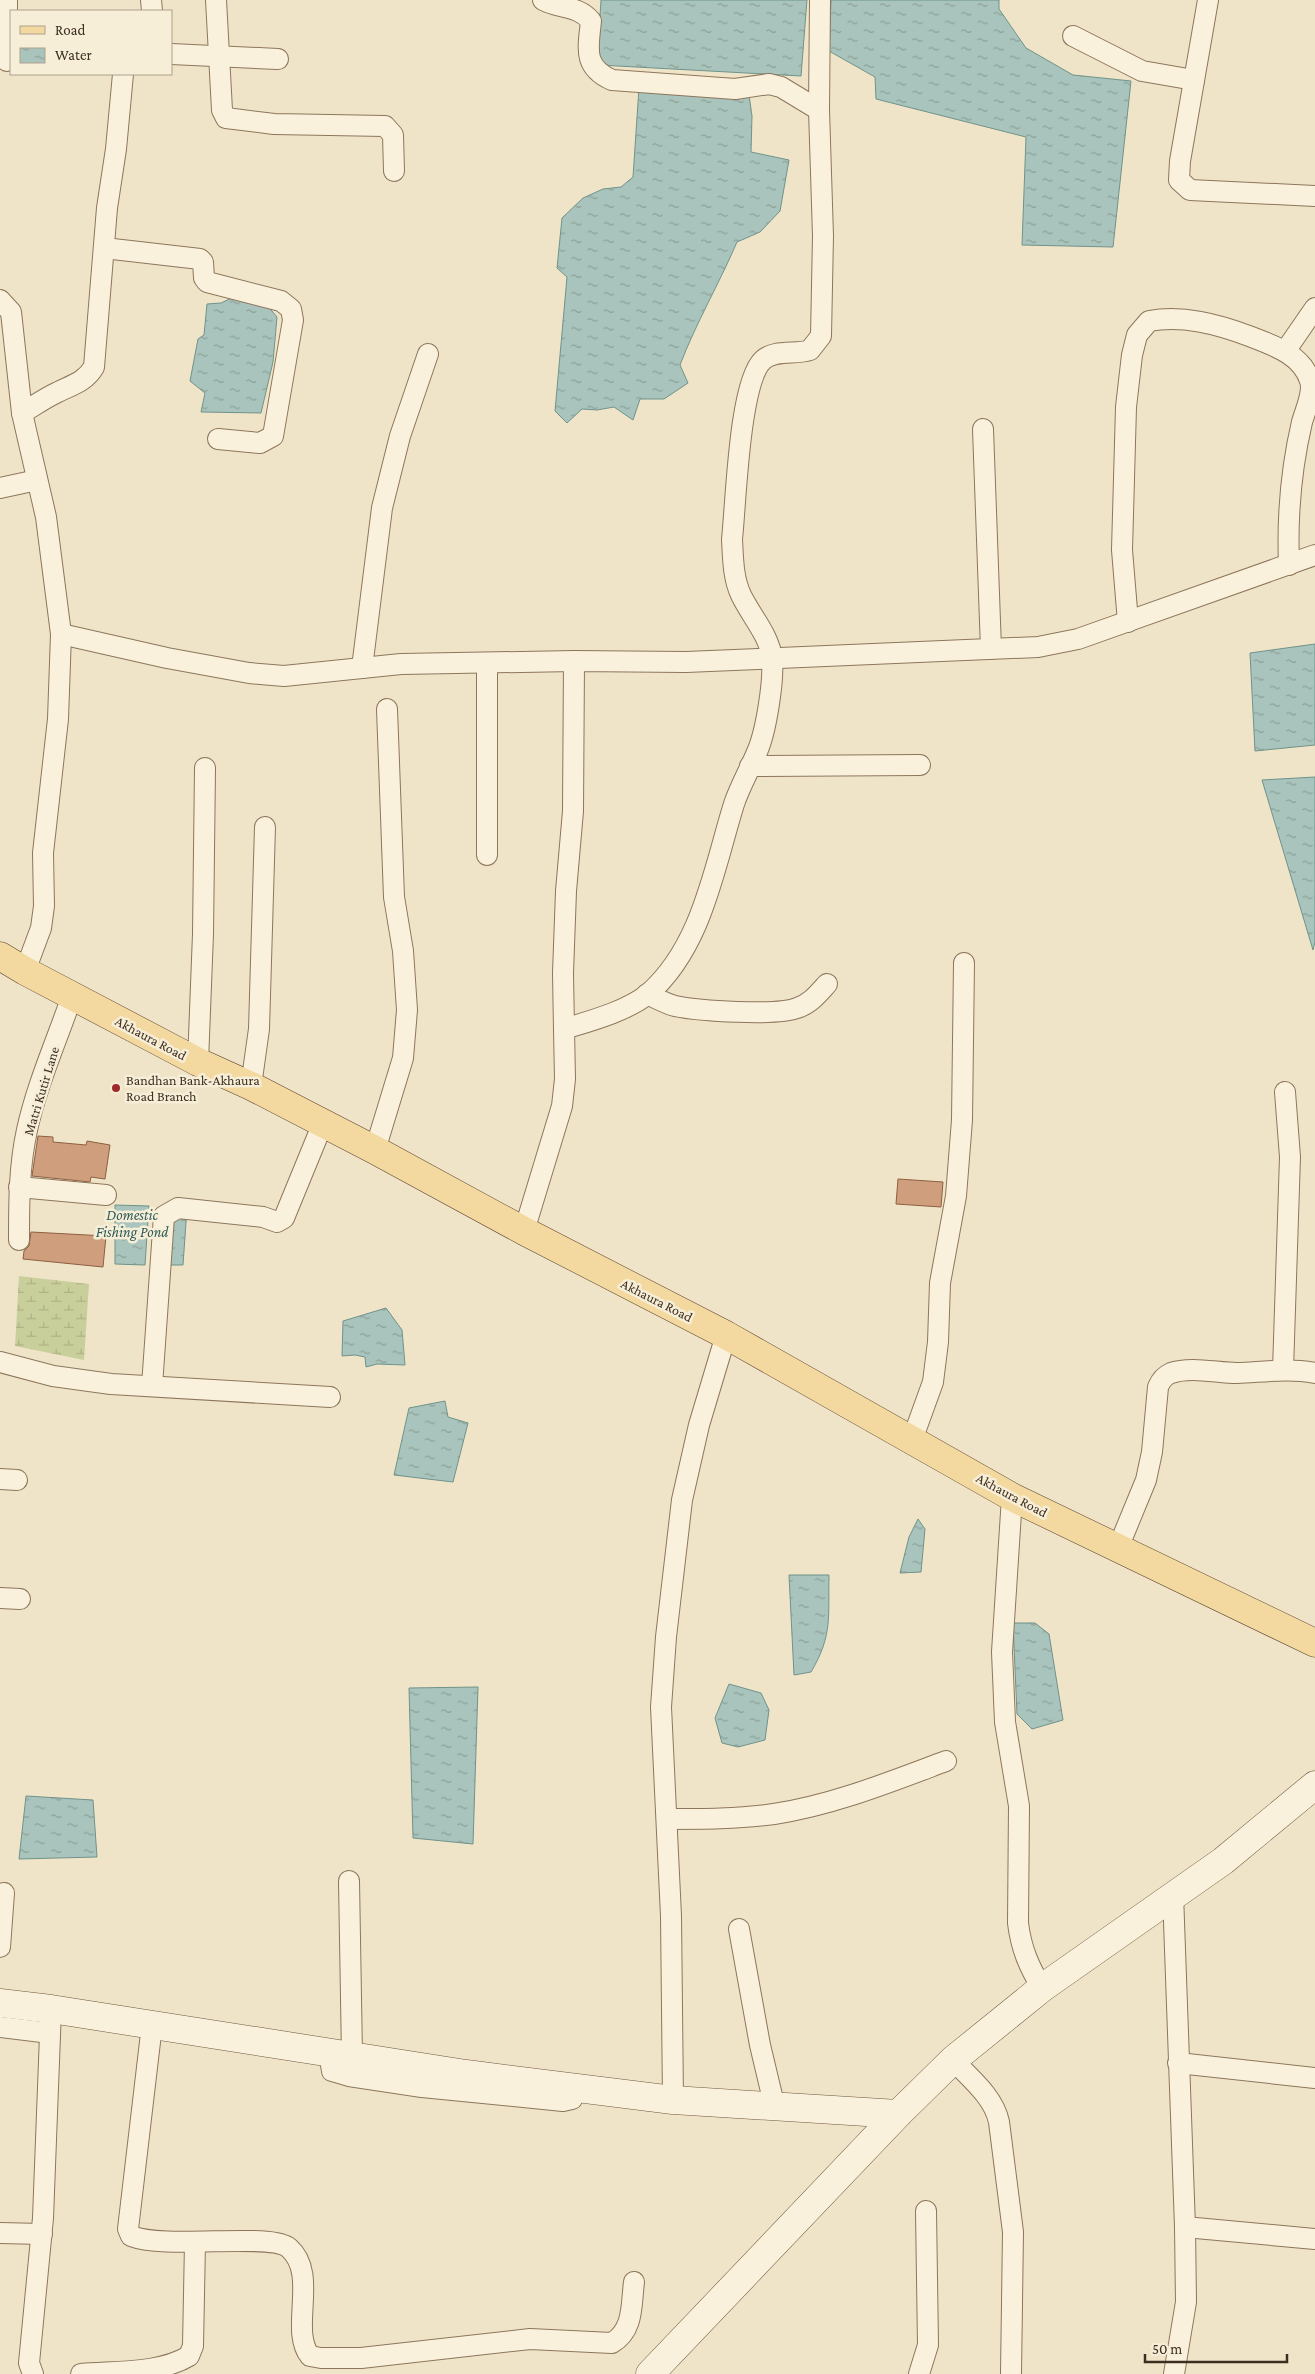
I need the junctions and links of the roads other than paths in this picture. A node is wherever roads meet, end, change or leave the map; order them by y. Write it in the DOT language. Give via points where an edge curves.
graph roads {
  1 [pos="7,0"];
  2 [pos="216,0"];
  3 [pos="543,0"];
  4 [pos="820,0"];
  5 [pos="1208,0"];
  6 [pos="1073,36"];
  7 [pos="172,54"];
  8 [pos="220,56"];
  9 [pos="278,58"];
  10 [pos="6,61"];
  11 [pos="123,75"];
  12 [pos="1194,80"];
  13 [pos="819,110"];
  14 [pos="394,172"];
  15 [pos="1315,196"];
  16 [pos="104,248"];
  17 [pos="0,300"];
  18 [pos="1315,308"];
  19 [pos="1286,350"];
  20 [pos="428,354"];
  21 [pos="25,411"];
  22 [pos="983,429"];
  23 [pos="218,439"];
  24 [pos="37,480"];
  25 [pos="0,488"];
  26 [pos="1315,555"];
  27 [pos="1289,565"];
  28 [pos="1128,622"];
  29 [pos="61,634"];
  30 [pos="991,649"];
  31 [pos="772,660"];
  32 [pos="574,661"];
  33 [pos="487,663"];
  34 [pos="362,668"];
  35 [pos="387,709"];
  36 [pos="920,765"];
  37 [pos="750,766"];
  38 [pos="205,768"];
  39 [pos="265,827"];
  40 [pos="487,855"];
  41 [pos="0,956"];
  42 [pos="964,963"];
  43 [pos="24,971"];
  44 [pos="827,984"];
  45 [pos="647,994"];
  46 [pos="72,996"];
  47 [pos="564,1029"];
  48 [pos="198,1062"];
  49 [pos="251,1086"];
  50 [pos="1285,1092"];
  51 [pos="323,1123"];
  52 [pos="375,1150"];
  53 [pos="19,1187"];
  54 [pos="106,1195"];
  55 [pos="524,1231"];
  56 [pos="19,1240"];
  57 [pos="726,1335"];
  58 [pos="0,1362"];
  59 [pos="1283,1370"];
  60 [pos="1315,1373"];
  61 [pos="152,1386"];
  62 [pos="330,1397"];
  63 [pos="912,1440"];
  64 [pos="1012,1497"];
  65 [pos="1118,1548"];
  66 [pos="0,1598"];
  67 [pos="20,1599"];
  68 [pos="1315,1643"];
  69 [pos="946,1762"];
  70 [pos="1315,1785"];
  71 [pos="667,1819"];
  72 [pos="349,1881"];
  73 [pos="4,1893"];
  74 [pos="1173,1894"];
  75 [pos="739,1929"];
  76 [pos="0,1947"];
  77 [pos="1042,1988"];
  78 [pos="0,2003"];
  79 [pos="51,2021"];
  80 [pos="152,2025"];
  81 [pos="0,2027"];
  82 [pos="340,2054"];
  83 [pos="952,2060"];
  84 [pos="1178,2063"];
  85 [pos="1315,2078"];
  86 [pos="673,2100"];
  87 [pos="775,2108"];
  88 [pos="898,2114"];
  89 [pos="926,2211"];
  90 [pos="1185,2227"];
  91 [pos="0,2233"];
  92 [pos="42,2234"];
  93 [pos="1315,2239"];
  94 [pos="195,2243"];
  95 [pos="634,2282"];
  96 [pos="33,2374"];
  97 [pos="81,2374"];
  98 [pos="650,2374"];
  99 [pos="919,2374"];
  100 [pos="1011,2374"];
  101 [pos="1174,2374"];
  1 -- 10 [label="street"];
  2 -- 8 [label="street"];
  3 -- 13 [label="street" via="587,16 591,21 588,48 591,64 596,71 612,80 735,89 769,84 781,87"];
  4 -- 13 [label="street"];
  5 -- 12 [label="street"];
  6 -- 12 [label="street" via="1142,71"];
  7 -- 8 [label="street"];
  8 -- 9 [label="street"];
  8 -- 14 [label="street" via="222,110 226,118 274,124 385,126 393,135"];
  11 -- 16 [label="street"];
  12 -- 15 [label="street" via="1180,161 1179,180 1183,186 1200,192"];
  13 -- 31 [label="street" via="823,236 821,336 810,350 764,358 754,373 745,411 732,540 741,595 768,643"];
  16 -- 21 [label="street" via="94,367 74,386"];
  16 -- 23 [label="street" via="200,259 207,282 282,301 292,309 293,320 273,436 260,443"];
  17 -- 21 [label="street" via="10,312"];
  18 -- 19 [label="street"];
  19 -- 27 [label="street" via="1305,370 1311,385 1292,479"];
  19 -- 28 [label="street" via="1220,325 1157,320 1149,321 1141,328 1132,355 1126,407 1122,550"];
  20 -- 34 [label="street" via="400,436 384,500"];
  21 -- 24 [label="street"];
  22 -- 30 [label="street"];
  24 -- 25 [label="street"];
  24 -- 29 [label="street" via="46,517"];
  26 -- 27 [label="street"];
  27 -- 28 [label="street"];
  28 -- 30 [label="street" via="1056,644"];
  29 -- 34 [label="street" via="249,673 284,676"];
  29 -- 43 [label="street" via="58,719 43,853 44,906 41,928"];
  30 -- 31 [label="street"];
  31 -- 32 [label="street"];
  31 -- 37 [label="street" via="773,676 764,728"];
  32 -- 33 [label="street"];
  32 -- 47 [label="street" via="573,811 566,891"];
  33 -- 34 [label="street"];
  33 -- 40 [label="street"];
  35 -- 52 [label="street" via="394,897 403,951 406,1025 403,1058"];
  36 -- 37 [label="street"];
  37 -- 45 [label="street" via="735,802 709,891 692,932 673,966"];
  38 -- 48 [label="street" via="204,934"];
  39 -- 49 [label="street" via="259,1029"];
  41 -- 43 [label="main road, Akhaura Road"];
  42 -- 63 [label="street" via="962,1120 956,1196 940,1283 933,1382"];
  43 -- 46 [label="main road, Akhaura Road"];
  44 -- 45 [label="street" via="812,1000 798,1008 772,1012 691,1009"];
  45 -- 47 [label="street" via="597,1019"];
  46 -- 48 [label="main road, Akhaura Road"];
  46 -- 53 [label="street, Matri Kutir Lane" via="32,1110"];
  47 -- 55 [label="street" via="562,1106"];
  48 -- 49 [label="main road, Akhaura Road"];
  49 -- 51 [label="main road, Akhaura Road"];
  50 -- 59 [label="street" via="1290,1157"];
  51 -- 52 [label="main road, Akhaura Road"];
  51 -- 61 [label="street" via="284,1218 277,1222 263,1217 178,1208 164,1216"];
  52 -- 55 [label="main road, Akhaura Road"];
  53 -- 54 [label="street"];
  53 -- 56 [label="street, Matri Kutir Lane"];
  55 -- 57 [label="main road, Akhaura Road"];
  57 -- 63 [label="main road, Akhaura Road"];
  57 -- 71 [label="street" via="689,1462 677,1543 661,1707"];
  58 -- 61 [label="street" via="61,1377"];
  59 -- 60 [label="street"];
  59 -- 65 [label="street" via="1237,1373 1183,1371 1162,1379 1158,1387 1146,1480"];
  61 -- 62 [label="street"];
  63 -- 64 [label="main road, Akhaura Road"];
  64 -- 65 [label="main road, Akhaura Road"];
  64 -- 77 [label="street" via="1002,1698 1019,1806 1018,1923 1027,1964"];
  65 -- 68 [label="main road, Akhaura Road"];
  66 -- 67 [label="street"];
  69 -- 71 [label="street" via="875,1788 774,1814"];
  70 -- 74 [label="street" via="1223,1860"];
  71 -- 86 [label="street"];
  72 -- 82 [label="street"];
  73 -- 76 [label="street"];
  74 -- 77 [label="street"];
  74 -- 84 [label="street"];
  75 -- 87 [label="street"];
  77 -- 83 [label="street"];
  78 -- 79 [label="street"];
  79 -- 80 [label="street"];
  79 -- 81 [label="street"];
  79 -- 92 [label="street"];
  80 -- 82 [label="street"];
  80 -- 94 [label="street" via="128,2229 131,2236 137,2238"];
  82 -- 86 [label="street"];
  83 -- 88 [label="street"];
  83 -- 100 [label="street" via="978,2087 998,2116 1013,2232"];
  84 -- 85 [label="street"];
  84 -- 90 [label="street"];
  86 -- 87 [label="street"];
  87 -- 88 [label="street"];
  88 -- 98 [label="street"];
  89 -- 99 [label="street" via="928,2345"];
  90 -- 93 [label="street"];
  90 -- 101 [label="street" via="1186,2302"];
  91 -- 92 [label="street"];
  92 -- 96 [label="street" via="29,2363"];
  94 -- 95 [label="street" via="266,2241 286,2246 297,2255 304,2294 305,2350 310,2356 322,2358 361,2358 530,2339 612,2343 628,2328"];
  94 -- 97 [label="street" via="193,2346 189,2356 160,2368"];
}
